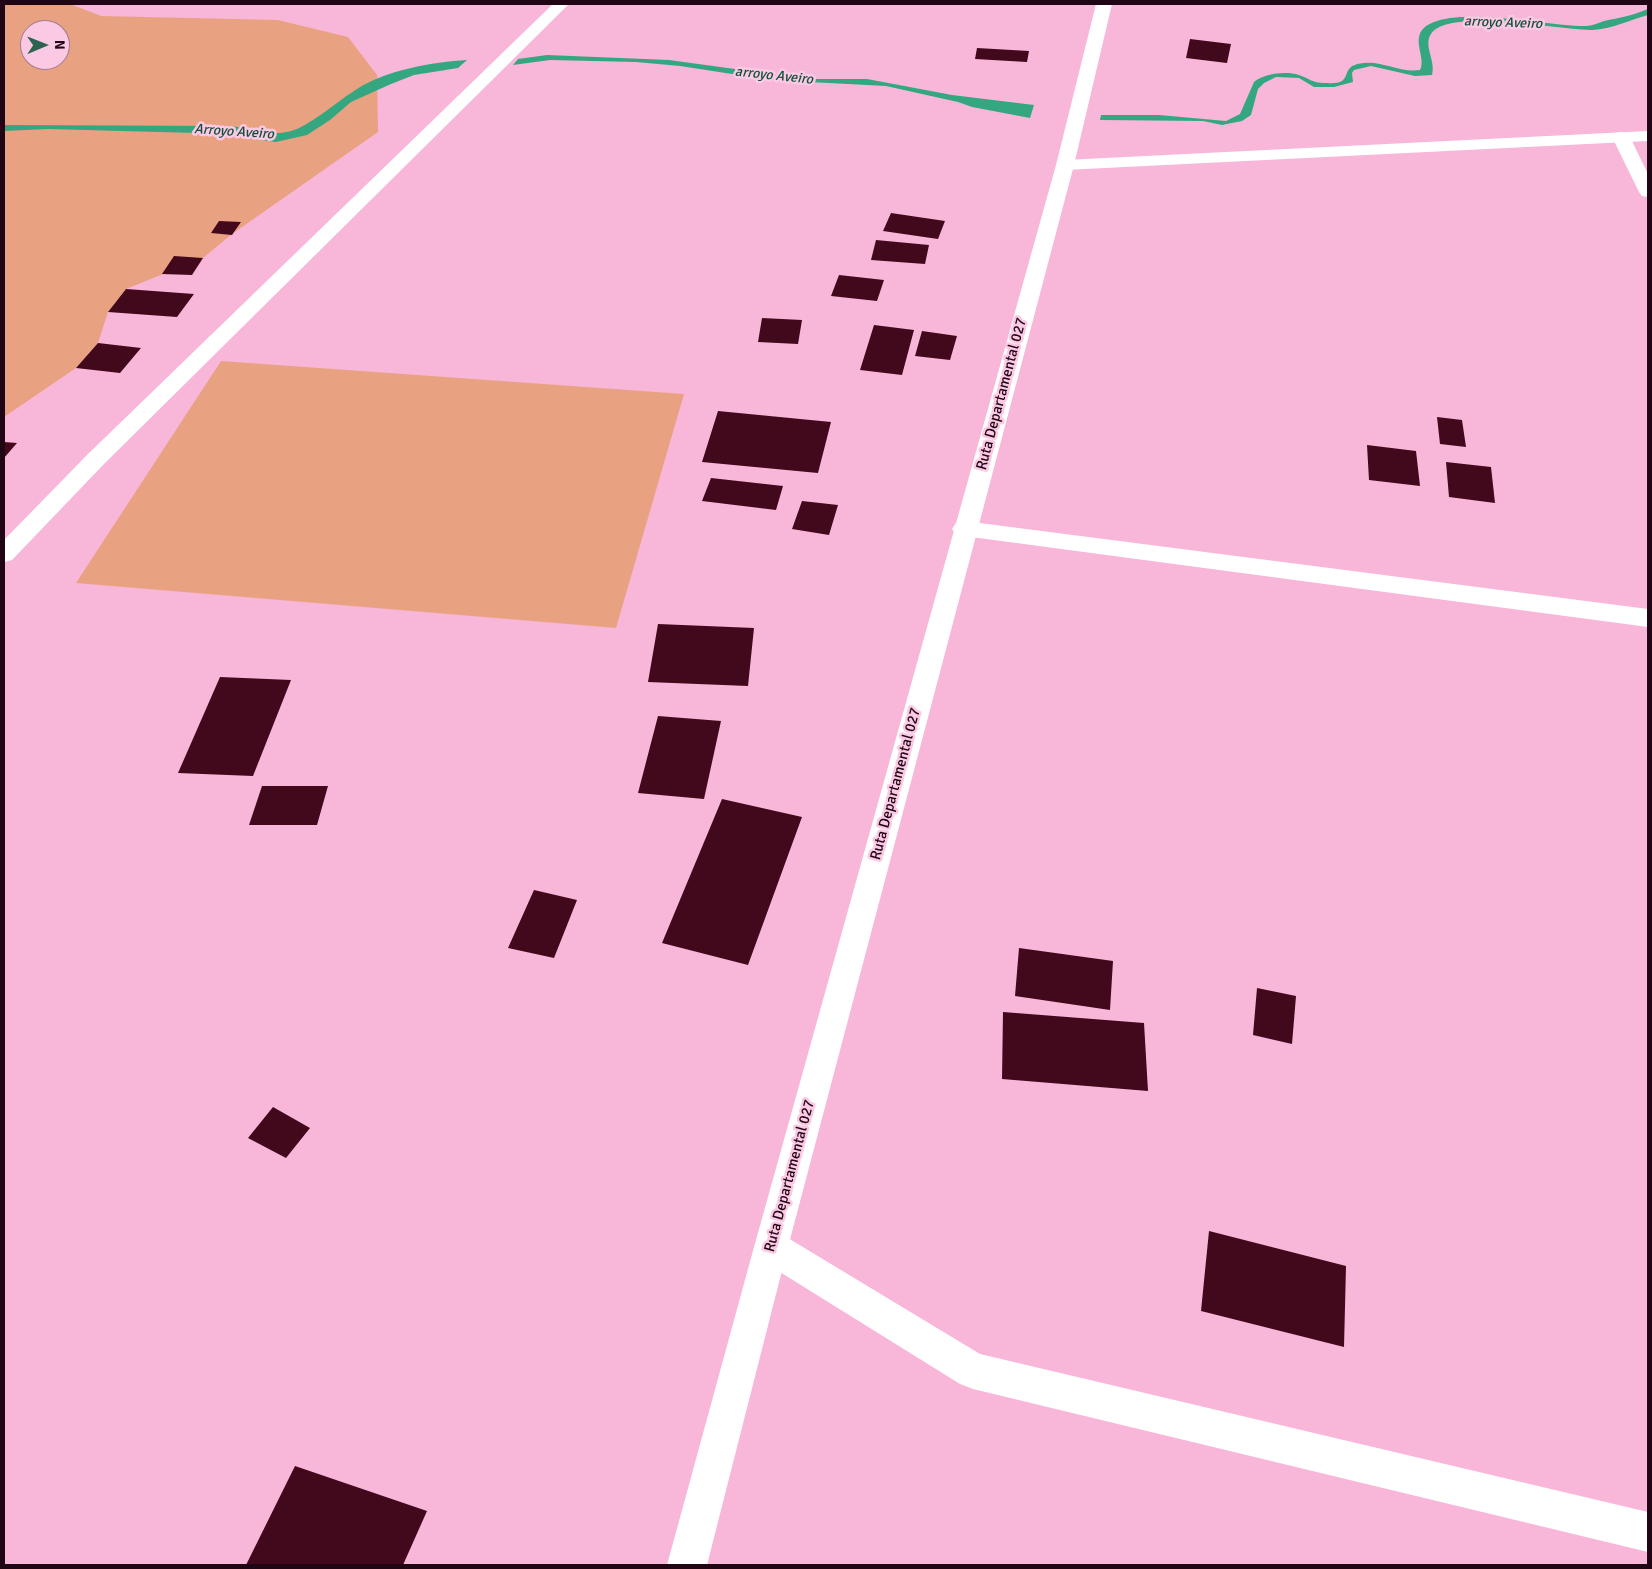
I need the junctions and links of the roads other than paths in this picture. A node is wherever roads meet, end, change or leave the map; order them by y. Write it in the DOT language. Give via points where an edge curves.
graph roads {
  1 [pos="561,4"];
  2 [pos="1104,4"];
  3 [pos="1648,136"];
  4 [pos="1621,137"];
  5 [pos="1065,165"];
  6 [pos="1648,192"];
  7 [pos="964,529"];
  8 [pos="4,554"];
  9 [pos="1648,618"];
  10 [pos="771,1247"];
  11 [pos="1648,1532"];
  12 [pos="687,1565"];
  1 -- 8 [label="street" via="96,459"];
  2 -- 5 [label="street, Ruta Departamental 027"];
  3 -- 4 [label="street"];
  4 -- 5 [label="street"];
  4 -- 6 [label="street"];
  5 -- 7 [label="street, Ruta Departamental 027"];
  7 -- 9 [label="street"];
  7 -- 10 [label="street, Ruta Departamental 027"];
  10 -- 11 [label="street" via="973,1372"];
  10 -- 12 [label="street, Ruta Departamental 027"];
}
